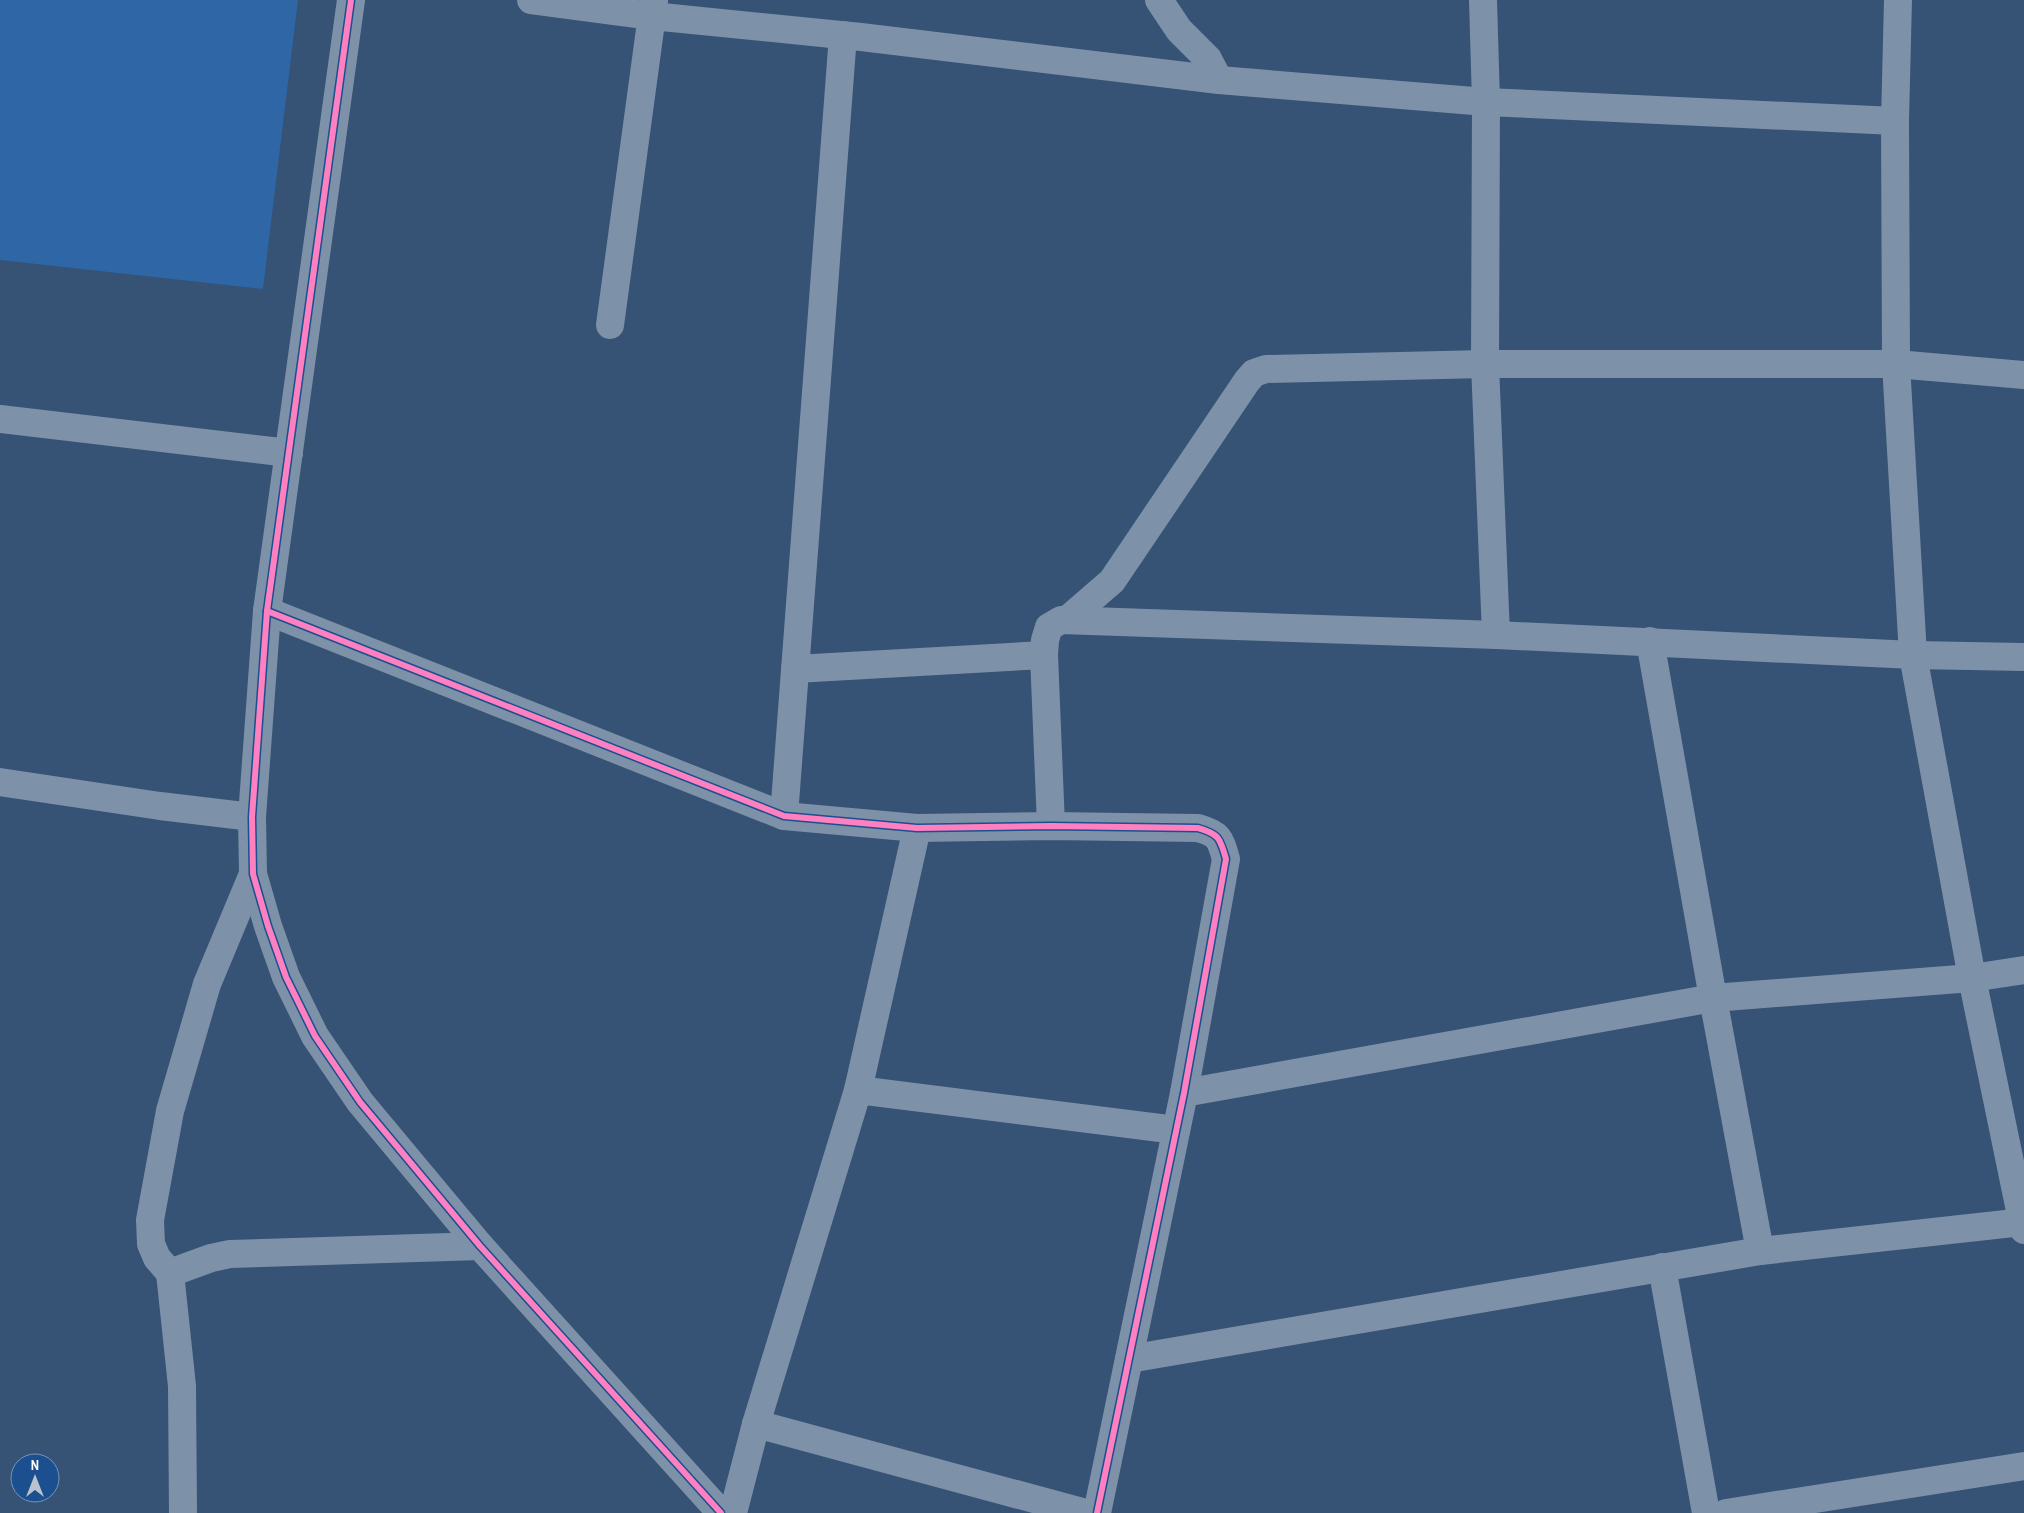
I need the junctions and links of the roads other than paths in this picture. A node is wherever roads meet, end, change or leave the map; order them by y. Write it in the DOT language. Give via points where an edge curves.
graph roads {
  1 [pos="351,0"];
  2 [pos="531,0"];
  3 [pos="1159,0"];
  4 [pos="1483,0"];
  5 [pos="1898,0"];
  6 [pos="653,8"];
  7 [pos="843,36"];
  8 [pos="1219,80"];
  9 [pos="1486,102"];
  10 [pos="1895,121"];
  11 [pos="610,325"];
  12 [pos="1485,364"];
  13 [pos="1896,364"];
  14 [pos="2024,375"];
  15 [pos="0,419"];
  16 [pos="289,453"];
  17 [pos="267,611"];
  18 [pos="1068,619"];
  19 [pos="1496,635"];
  20 [pos="1650,641"];
  21 [pos="1044,655"];
  22 [pos="1913,655"];
  23 [pos="2024,657"];
  24 [pos="795,669"];
  25 [pos="0,782"];
  26 [pos="784,816"];
  27 [pos="252,817"];
  28 [pos="1051,826"];
  29 [pos="917,828"];
  30 [pos="253,874"];
  31 [pos="2024,970"];
  32 [pos="1972,978"];
  33 [pos="1713,998"];
  34 [pos="858,1090"];
  35 [pos="1184,1093"];
  36 [pos="1176,1130"];
  37 [pos="2024,1225"];
  38 [pos="480,1246"];
  39 [pos="1760,1251"];
  40 [pos="1662,1267"];
  41 [pos="170,1273"];
  42 [pos="1129,1359"];
  43 [pos="756,1424"];
  44 [pos="2024,1466"];
  45 [pos="183,1513"];
  46 [pos="721,1513"];
  47 [pos="733,1513"];
  48 [pos="1086,1513"];
  49 [pos="1097,1513"];
  50 [pos="1706,1513"];
  51 [pos="1726,1513"];
  1 -- 16 [label="street"];
  2 -- 6 [label="street"];
  3 -- 8 [label="street" via="1179,30 1208,59"];
  4 -- 9 [label="street"];
  5 -- 10 [label="street"];
  6 -- 7 [label="street"];
  6 -- 11 [label="street"];
  7 -- 8 [label="street"];
  7 -- 24 [label="street"];
  8 -- 9 [label="street"];
  9 -- 10 [label="street"];
  9 -- 12 [label="street"];
  10 -- 13 [label="street"];
  12 -- 13 [label="street"];
  12 -- 18 [label="street" via="1266,369 1254,373 1112,581"];
  12 -- 19 [label="street"];
  13 -- 14 [label="street"];
  13 -- 22 [label="street"];
  15 -- 16 [label="street"];
  16 -- 17 [label="street"];
  17 -- 26 [label="street"];
  17 -- 27 [label="street"];
  18 -- 19 [label="street"];
  18 -- 21 [label="street" via="1049,627"];
  19 -- 20 [label="street"];
  20 -- 22 [label="street"];
  20 -- 33 [label="street"];
  21 -- 24 [label="street"];
  21 -- 28 [label="street"];
  22 -- 23 [label="street"];
  22 -- 32 [label="street"];
  24 -- 26 [label="street"];
  25 -- 27 [label="street"];
  26 -- 29 [label="street"];
  27 -- 30 [label="street"];
  28 -- 29 [label="street"];
  28 -- 35 [label="street" via="1198,828 1213,833 1220,840 1226,859"];
  29 -- 34 [label="street"];
  30 -- 38 [label="street" via="286,977 315,1036 360,1102"];
  30 -- 41 [label="street" via="207,984 170,1111 150,1220 151,1244 157,1258"];
  31 -- 32 [label="street"];
  32 -- 33 [label="street"];
  32 -- 37 [label="street"];
  33 -- 35 [label="street"];
  33 -- 39 [label="street"];
  34 -- 36 [label="street"];
  34 -- 43 [label="street"];
  35 -- 36 [label="street"];
  36 -- 42 [label="street"];
  37 -- 39 [label="street"];
  38 -- 41 [label="street" via="230,1254"];
  38 -- 46 [label="street"];
  39 -- 40 [label="street"];
  40 -- 42 [label="street"];
  40 -- 50 [label="street"];
  41 -- 45 [label="street" via="182,1386"];
  42 -- 49 [label="street"];
  43 -- 47 [label="street"];
  43 -- 48 [label="street"];
  44 -- 51 [label="street"];
}
